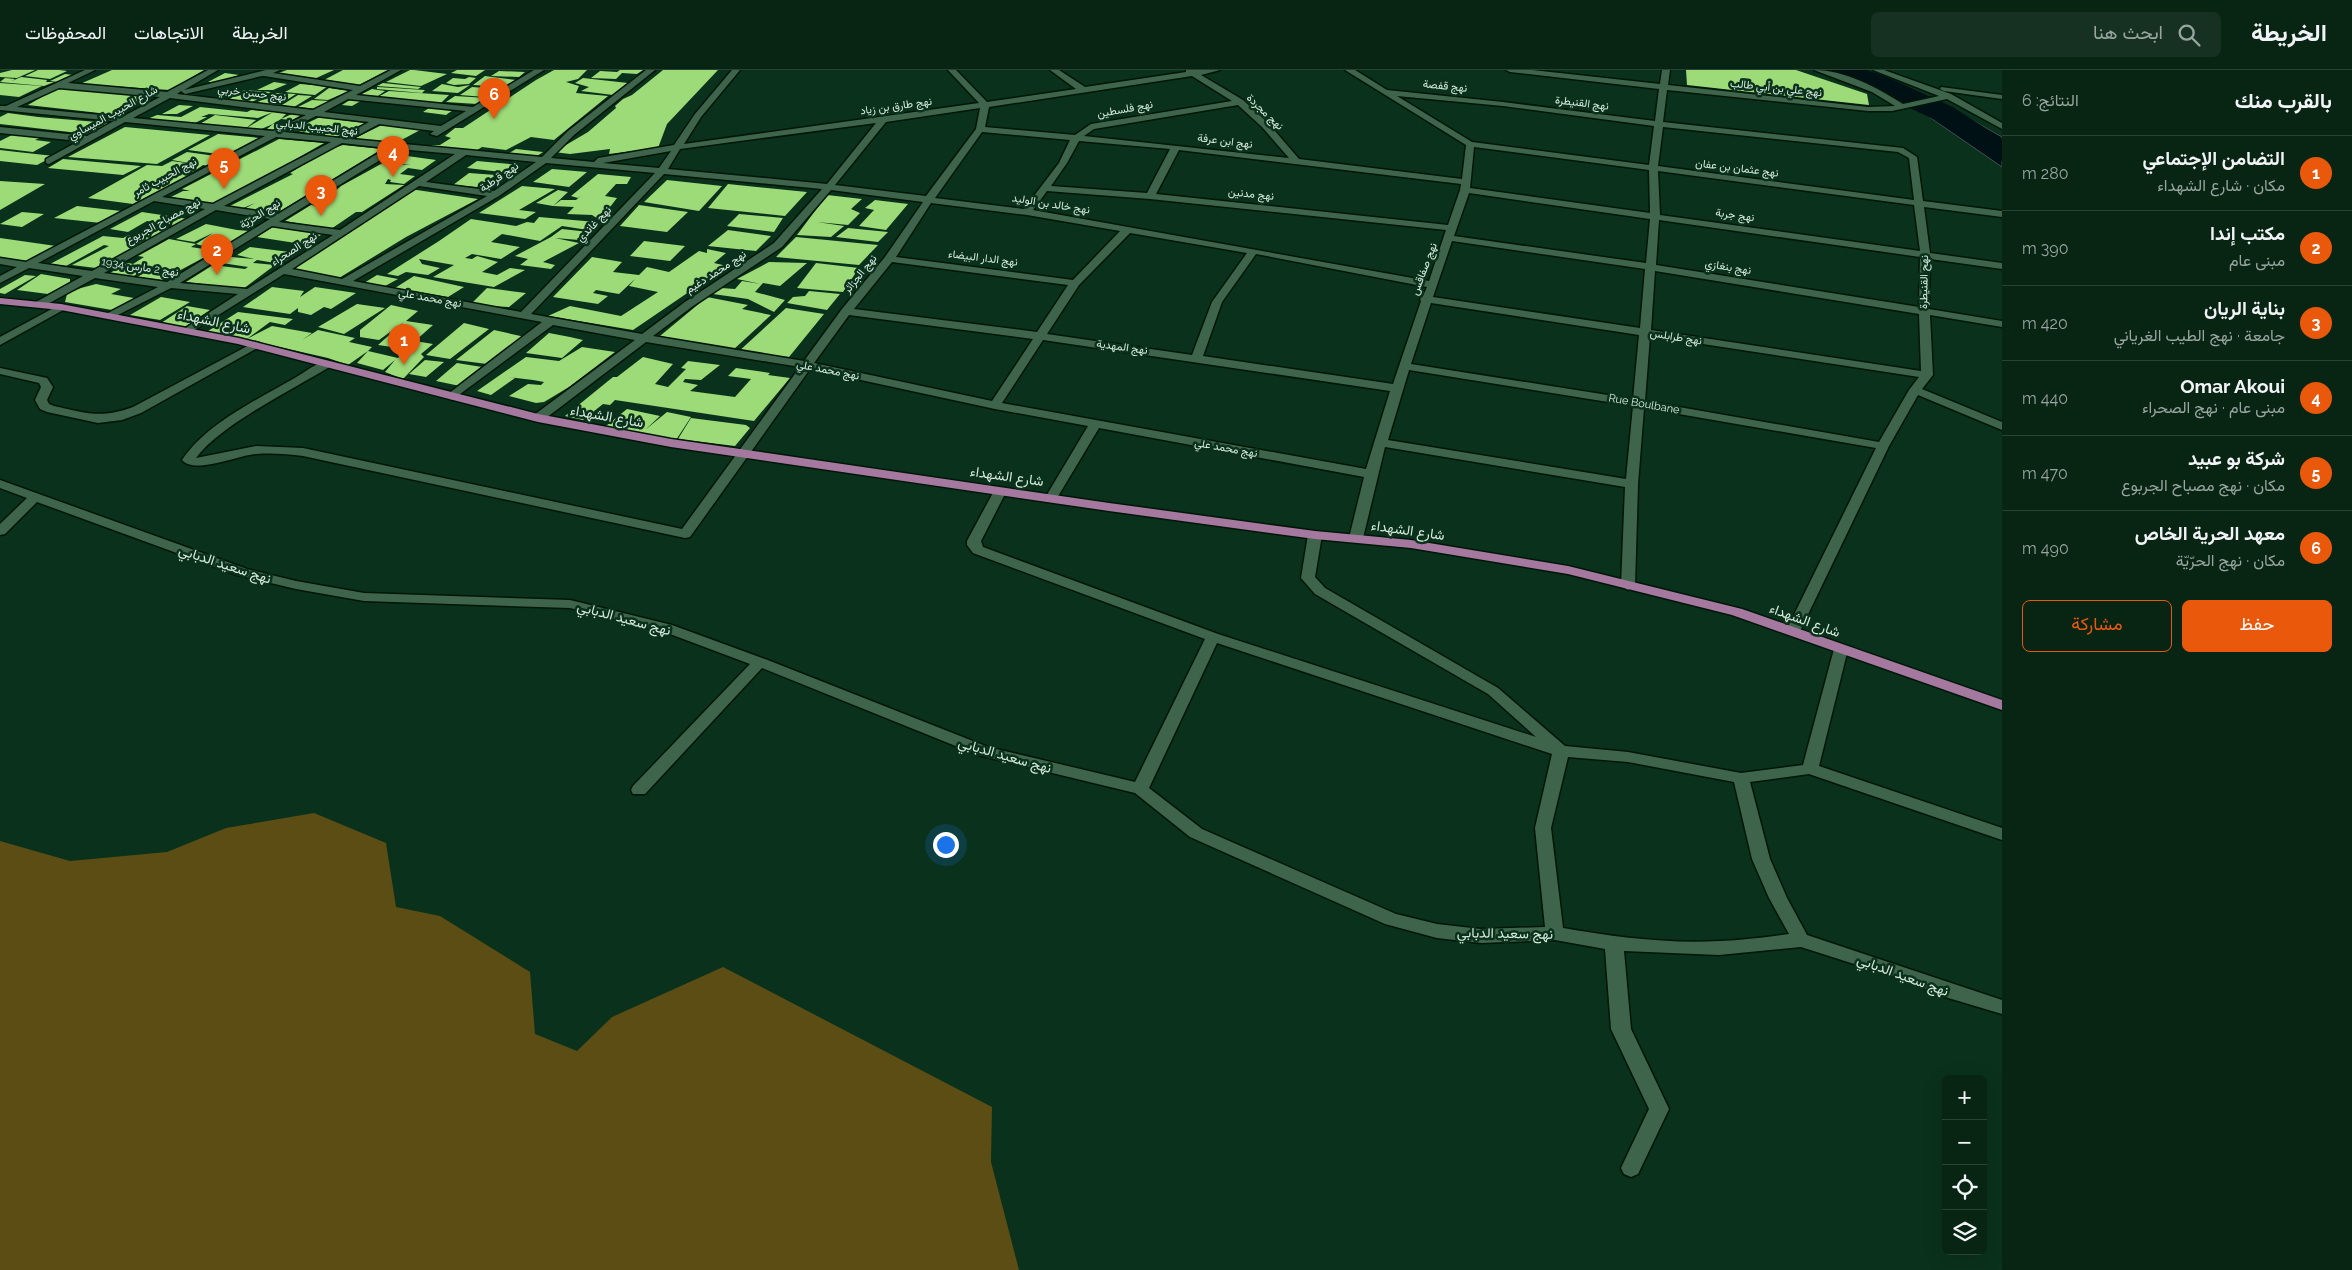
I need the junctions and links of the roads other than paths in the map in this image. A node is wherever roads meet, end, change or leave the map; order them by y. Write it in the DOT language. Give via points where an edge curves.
graph roads {
  1 [pos="79,70"];
  2 [pos="90,70"];
  3 [pos="214,70"];
  4 [pos="276,70"];
  5 [pos="397,70"];
  6 [pos="540,70"];
  7 [pos="650,70"];
  8 [pos="736,70"];
  9 [pos="952,70"];
  10 [pos="1054,70"];
  11 [pos="1216,70"];
  12 [pos="1349,70"];
  13 [pos="1510,70"];
  14 [pos="1666,70"];
  15 [pos="1818,70"];
  16 [pos="1877,70"];
  17 [pos="1908,70"];
  18 [pos="1189,72"];
  19 [pos="264,74"];
  20 [pos="1899,77"];
  21 [pos="58,85"];
  22 [pos="1925,86"];
  23 [pos="1665,87"];
  24 [pos="359,88"];
  25 [pos="1082,89"];
  26 [pos="1385,92"];
  27 [pos="168,95"];
  28 [pos="345,96"];
  29 [pos="1944,97"];
  30 [pos="2002,97"];
  31 [pos="1240,102"];
  32 [pos="1961,102"];
  33 [pos="1502,104"];
  34 [pos="985,105"];
  35 [pos="1901,106"];
  36 [pos="2,109"];
  37 [pos="476,110"];
  38 [pos="314,112"];
  39 [pos="2002,116"];
  40 [pos="123,120"];
  41 [pos="380,120"];
  42 [pos="883,120"];
  43 [pos="1659,124"];
  44 [pos="2002,126"];
  45 [pos="442,129"];
  46 [pos="980,129"];
  47 [pos="0,130"];
  48 [pos="273,134"];
  49 [pos="89,139"];
  50 [pos="1075,139"];
  51 [pos="339,141"];
  52 [pos="1470,144"];
  53 [pos="401,147"];
  54 [pos="678,147"];
  55 [pos="1176,147"];
  56 [pos="463,153"];
  57 [pos="50,160"];
  58 [pos="543,161"];
  59 [pos="1296,161"];
  60 [pos="579,164"];
  61 [pos="1653,168"];
  62 [pos="661,172"];
  63 [pos="416,183"];
  64 [pos="1465,186"];
  65 [pos="829,187"];
  66 [pos="1045,188"];
  67 [pos="496,194"];
  68 [pos="1150,196"];
  69 [pos="152,198"];
  70 [pos="928,199"];
  71 [pos="1919,202"];
  72 [pos="213,208"];
  73 [pos="1027,212"];
  74 [pos="2002,214"];
  75 [pos="1654,216"];
  76 [pos="278,217"];
  77 [pos="269,223"];
  78 [pos="1127,230"];
  79 [pos="1451,233"];
  80 [pos="342,234"];
  81 [pos="1252,251"];
  82 [pos="1926,255"];
  83 [pos="889,259"];
  84 [pos="0,261"];
  85 [pos="30,265"];
  86 [pos="2002,266"];
  87 [pos="1650,267"];
  88 [pos="284,271"];
  89 [pos="93,273"];
  90 [pos="0,280"];
  91 [pos="344,282"];
  92 [pos="1075,283"];
  93 [pos="169,285"];
  94 [pos="1434,285"];
  95 [pos="248,292"];
  96 [pos="1425,299"];
  97 [pos="0,301"];
  98 [pos="40,304"];
  99 [pos="61,307"];
  100 [pos="846,311"];
  101 [pos="1924,312"];
  102 [pos="524,315"];
  103 [pos="110,316"];
  104 [pos="551,321"];
  105 [pos="2002,324"];
  106 [pos="188,331"];
  107 [pos="1645,332"];
  108 [pos="1039,336"];
  109 [pos="643,338"];
  110 [pos="0,342"];
  111 [pos="255,345"];
  112 [pos="1197,358"];
  113 [pos="327,364"];
  114 [pos="808,365"];
  115 [pos="1404,366"];
  116 [pos="0,371"];
  117 [pos="1928,375"];
  118 [pos="1397,388"];
  119 [pos="1915,390"];
  120 [pos="452,396"];
  121 [pos="1639,403"];
  122 [pos="995,404"];
  123 [pos="538,418"];
  124 [pos="1095,424"];
  125 [pos="2002,426"];
  126 [pos="1380,442"];
  127 [pos="1883,446"];
  128 [pos="744,454"];
  129 [pos="1371,474"];
  130 [pos="0,484"];
  131 [pos="1632,484"];
  132 [pos="1000,492"];
  133 [pos="34,498"];
  134 [pos="1051,498"];
  135 [pos="0,531"];
  136 [pos="1315,535"];
  137 [pos="1356,538"];
  138 [pos="1628,586"];
  139 [pos="1793,631"];
  140 [pos="1214,636"];
  141 [pos="1841,649"];
  142 [pos="760,662"];
  143 [pos="2002,705"];
  144 [pos="1561,751"];
  145 [pos="1810,769"];
  146 [pos="1741,778"];
  147 [pos="1140,789"];
  148 [pos="639,790"];
  149 [pos="2002,834"];
  150 [pos="1554,933"];
  151 [pos="1802,940"];
  152 [pos="1614,944"];
  153 [pos="2002,1007"];
  154 [pos="1631,1168"];
  1 -- 2 [label="street"];
  2 -- 21 [label="street"];
  3 -- 27 [label="street, شارع الحبيب الميساوي"];
  4 -- 19 [label="street"];
  5 -- 24 [label="street, نهج الحبيب ثامر"];
  6 -- 37 [label="street, نهج الحرّيّة"];
  7 -- 58 [label="street, نهج قرطبة" via="571,133"];
  8 -- 54 [label="street, نهج غاندي" via="698,116"];
  9 -- 34 [label="street"];
  10 -- 25 [label="street"];
  11 -- 18 [label="street, نهج طارق بن زياد"];
  12 -- 26 [label="street"];
  13 -- 23 [label="street, نهج علي بن أبي طالب"];
  14 -- 23 [label="street"];
  15 -- 35 [label="street" via="1876,90"];
  16 -- 20 [label="street"];
  17 -- 20 [label="street"];
  18 -- 25 [label="street, نهج طارق بن زياد"];
  18 -- 31 [label="street, نهج مجردة"];
  19 -- 24 [label="street"];
  19 -- 27 [label="street"];
  20 -- 22 [label="street"];
  21 -- 27 [label="street, نهج حسن خربي"];
  21 -- 36 [label="street"];
  22 -- 29 [label="street"];
  22 -- 30 [label="street"];
  23 -- 35 [label="street, نهج علي بن أبي طالب" via="1868,109"];
  23 -- 43 [label="street"];
  24 -- 28 [label="street, نهج الحبيب ثامر"];
  25 -- 34 [label="street, نهج طارق بن زياد"];
  26 -- 33 [label="street, نهج قفصة"];
  26 -- 52 [label="street"];
  27 -- 38 [label="street, نهج حسن خربي"];
  27 -- 40 [label="street, شارع الحبيب الميساوي"];
  28 -- 37 [label="street"];
  28 -- 38 [label="street, نهج الحبيب ثامر"];
  29 -- 32 [label="street"];
  29 -- 35 [label="street, نهج علي بن أبي طالب"];
  31 -- 50 [label="street, نهج فلسطين" via="1100,124"];
  31 -- 59 [label="street, نهج مجردة"];
  32 -- 39 [label="street"];
  32 -- 44 [label="street"];
  33 -- 43 [label="street, نهج القنيطرة"];
  34 -- 42 [label="street, نهج طارق بن زياد"];
  34 -- 46 [label="street, نهج الجزائر"];
  36 -- 40 [label="street, نهج الحبيب الدبابي"];
  37 -- 45 [label="street, نهج الحرّيّة"];
  38 -- 41 [label="street, نهج حسن خربي"];
  38 -- 48 [label="street, نهج الحبيب ثامر"];
  40 -- 48 [label="street, نهج الحبيب الدبابي"];
  40 -- 49 [label="street, شارع الحبيب الميساوي"];
  41 -- 45 [label="street, نهج حسن خربي"];
  41 -- 51 [label="street, نهج مصباح الجربوع"];
  42 -- 54 [label="street, نهج طارق بن زياد"];
  42 -- 65 [label="street, نهج محمد دغيم"];
  43 -- 61 [label="street"];
  43 -- 71 [label="street, نهح القنيطرة" via="1900,150 1913,157"];
  45 -- 53 [label="street, نهج الحرّيّة"];
  46 -- 50 [label="street, نهج ابن عرفة"];
  46 -- 70 [label="street, نهج الجزائر"];
  47 -- 49 [label="street"];
  48 -- 51 [label="street, نهج الحبيب الدبابي"];
  48 -- 69 [label="street, نهج الحبيب ثامر"];
  49 -- 57 [label="street, شارع الحبيب الميساوي"];
  50 -- 55 [label="street, نهج ابن عرفة"];
  50 -- 66 [label="street" via="1063,164"];
  51 -- 53 [label="street, نهج الحبيب الدبابي"];
  51 -- 72 [label="street, نهج مصباح الجربوع"];
  52 -- 61 [label="street, نهج عثمان بن عفان"];
  52 -- 64 [label="street, نهج صفاقس"];
  53 -- 56 [label="street, نهج الحبيب الدبابي"];
  53 -- 76 [label="street, نهج الحرّيّة"];
  54 -- 60 [label="street, نهج طارق بن زياد"];
  54 -- 62 [label="street, نهج غاندي"];
  55 -- 59 [label="street, نهج ابن عرفة"];
  55 -- 68 [label="street"];
  56 -- 58 [label="street, نهج الحبيب الدبابي"];
  56 -- 63 [label="street, نهج الصحراء"];
  58 -- 60 [label="street, نهج الحبيب الدبابي"];
  58 -- 67 [label="street, نهج قرطبة"];
  59 -- 64 [label="street, نهج ابن عرفة"];
  60 -- 62 [label="street, نهج الحبيب الدبابي"];
  61 -- 71 [label="street, نهج عثمان بن عفان"];
  61 -- 75 [label="street"];
  62 -- 65 [label="street, نهج خالد بن الوليد"];
  62 -- 102 [label="street, نهج غاندي"];
  63 -- 67 [label="street"];
  63 -- 80 [label="street, نهج الصحراء"];
  64 -- 75 [label="street, نهج جربة"];
  64 -- 79 [label="street, نهج صفاقس"];
  65 -- 70 [label="street, نهج خالد بن الوليد"];
  65 -- 109 [label="street, نهج محمد دغيم" via="778,245"];
  66 -- 68 [label="street, نهج مدنين"];
  66 -- 73 [label="street"];
  67 -- 91 [label="street, نهج قرطبة"];
  68 -- 79 [label="street, نهج مدنين"];
  69 -- 72 [label="street"];
  69 -- 85 [label="street, نهج الحبيب ثامر"];
  70 -- 73 [label="street, نهج خالد بن الوليد"];
  70 -- 83 [label="street, نهج الجزائر"];
  71 -- 74 [label="street, نهج عثمان بن عفان"];
  71 -- 82 [label="street, نهح القنيطرة"];
  72 -- 76 [label="street"];
  72 -- 89 [label="street, نهج مصباح الجربوع"];
  73 -- 78 [label="street, نهج خالد بن الوليد"];
  75 -- 82 [label="street, نهج جربة"];
  75 -- 87 [label="street"];
  76 -- 77 [label="street, نهج الحرّيّة"];
  77 -- 80 [label="street"];
  77 -- 93 [label="street, نهج الحرّيّة"];
  78 -- 81 [label="street, نهج خالد بن الوليد"];
  78 -- 92 [label="street"];
  79 -- 87 [label="street, نهج بنغازي"];
  79 -- 94 [label="street, نهج صفاقس"];
  80 -- 88 [label="street, نهج الصحراء"];
  81 -- 94 [label="street, نهج خالد بن الوليد"];
  81 -- 112 [label="street" via="1217,302"];
  82 -- 86 [label="street, نهج جربة"];
  82 -- 101 [label="street, نهح القنيطرة"];
  83 -- 92 [label="street, نهج الدار البيضاء"];
  83 -- 100 [label="street, نهج الجزائر"];
  84 -- 85 [label="street, نهج 2 مارس 1934"];
  85 -- 89 [label="street, نهج 2 مارس 1934"];
  85 -- 90 [label="street, نهج الحبيب ثامر"];
  87 -- 101 [label="street, نهج بنغازي"];
  87 -- 107 [label="street"];
  88 -- 91 [label="street, نهج محمد علي"];
  88 -- 95 [label="street, نهج الصحراء"];
  89 -- 93 [label="street, نهج 2 مارس 1934"];
  89 -- 98 [label="street, نهج مصباح الجربوع"];
  91 -- 102 [label="street, نهج محمد علي"];
  92 -- 108 [label="street"];
  93 -- 95 [label="street, نهج 2 مارس 1934"];
  93 -- 103 [label="street, نهج الحرّيّة"];
  94 -- 96 [label="street, نهج صفاقس"];
  95 -- 106 [label="street, نهج الصحراء"];
  96 -- 107 [label="street, نهج طرابلس"];
  96 -- 115 [label="street, نهج صفاقس"];
  97 -- 98 [label="main road, شارع الشهداء"];
  98 -- 99 [label="main road, شارع الشهداء"];
  99 -- 103 [label="main road, شارع الشهداء"];
  99 -- 110 [label="street"];
  100 -- 108 [label="street, نهج المهدية"];
  100 -- 114 [label="street, نهج الجزائر"];
  101 -- 105 [label="street, نهج بنغازي"];
  101 -- 117 [label="street, نهح القنيطرة"];
  102 -- 104 [label="street, نهج محمد علي"];
  103 -- 106 [label="main road, شارع الشهداء"];
  104 -- 109 [label="street, نهج محمد علي"];
  104 -- 120 [label="street"];
  106 -- 111 [label="main road, شارع الشهداء"];
  107 -- 117 [label="street, نهج طرابلس"];
  107 -- 121 [label="street"];
  108 -- 112 [label="street, نهج المهدية"];
  108 -- 122 [label="street"];
  109 -- 114 [label="street, نهج محمد علي"];
  109 -- 123 [label="street, نهج محمد دغيم"];
  111 -- 113 [label="main road, شارع الشهداء"];
  111 -- 116 [label="street" via="137,410 118,417 98,419 51,409 41,400 47,387 43,380"];
  112 -- 118 [label="street, نهج المهدية"];
  113 -- 120 [label="main road, شارع الشهداء"];
  113 -- 128 [label="street, نهج الجزائر" via="212,435 194,450 188,460 211,460 252,450 303,452 685,534"];
  114 -- 122 [label="street, نهج محمد علي"];
  114 -- 128 [label="street, نهج الجزائر"];
  115 -- 118 [label="street, نهج صفاقس"];
  115 -- 121 [label="street, Rue Boulbane"];
  117 -- 119 [label="street"];
  118 -- 126 [label="street, نهج صفاقس"];
  119 -- 125 [label="street"];
  119 -- 127 [label="street"];
  120 -- 123 [label="main road, شارع الشهداء"];
  121 -- 127 [label="street, Rue Boulbane"];
  121 -- 131 [label="street"];
  122 -- 124 [label="street, نهج محمد علي"];
  123 -- 128 [label="main road, شارع الشهداء"];
  124 -- 129 [label="street, نهج محمد علي"];
  124 -- 134 [label="street"];
  126 -- 129 [label="street, نهج صفاقس"];
  126 -- 131 [label="street"];
  127 -- 139 [label="street"];
  128 -- 132 [label="main road, شارع الشهداء"];
  129 -- 137 [label="street, نهج صفاقس"];
  130 -- 133 [label="street, نهج سعيد الدبابي"];
  131 -- 138 [label="street"];
  132 -- 134 [label="main road, شارع الشهداء"];
  132 -- 140 [label="street" via="974,541 978,550"];
  133 -- 135 [label="street"];
  133 -- 142 [label="street, نهج سعيد الدبابي" via="242,572 296,585 364,596 570,604 667,628"];
  134 -- 136 [label="main road, شارع الشهداء"];
  136 -- 137 [label="main road, شارع الشهداء"];
  136 -- 144 [label="street" via="1308,578 1320,591 1493,691"];
  137 -- 138 [label="main road, شارع الشهداء" via="1540,565"];
  138 -- 139 [label="main road, شارع الشهداء" via="1737,612"];
  139 -- 141 [label="main road, شارع الشهداء"];
  140 -- 144 [label="street"];
  140 -- 147 [label="street"];
  141 -- 143 [label="main road, شارع الشهداء"];
  141 -- 145 [label="street"];
  142 -- 147 [label="street, نهج سعيد الدبابي" via="984,751"];
  142 -- 148 [label="street"];
  144 -- 146 [label="street" via="1628,757"];
  144 -- 150 [label="street" via="1543,828"];
  145 -- 146 [label="street"];
  145 -- 149 [label="street"];
  146 -- 151 [label="street" via="1761,859"];
  147 -- 150 [label="street, نهج سعيد الدبابي" via="1196,833 1391,919 1437,931 1481,936"];
  150 -- 152 [label="street, نهج سعيد الدبابي"];
  151 -- 152 [label="street, نهج سعيد الدبابي" via="1718,948"];
  151 -- 153 [label="street, نهج سعيد الدبابي"];
  152 -- 154 [label="street" via="1621,1029 1659,1109"];
}
